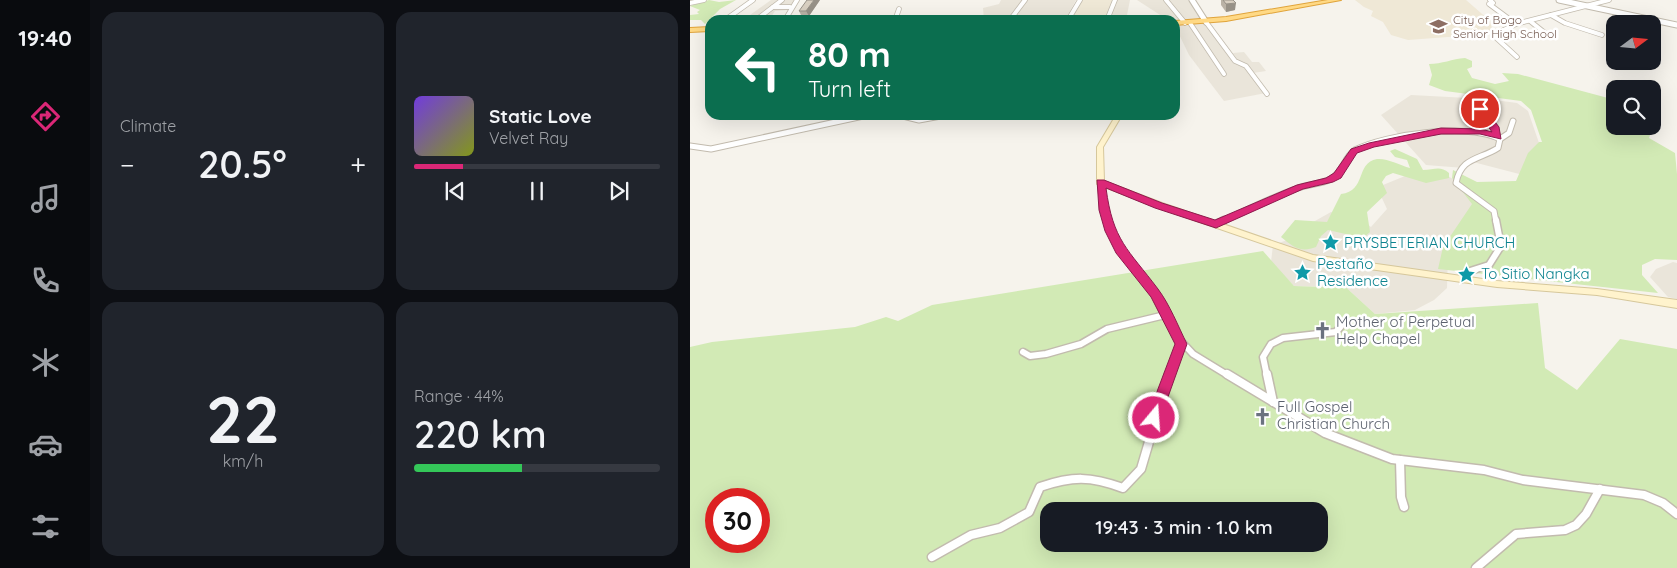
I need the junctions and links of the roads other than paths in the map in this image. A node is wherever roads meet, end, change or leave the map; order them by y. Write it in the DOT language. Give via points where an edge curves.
graph roads {
  1 [pos="694,0"];
  2 [pos="704,0"];
  3 [pos="752,0"];
  4 [pos="782,0"];
  5 [pos="797,0"];
  6 [pos="1025,0"];
  7 [pos="1080,0"];
  8 [pos="1115,0"];
  9 [pos="1166,0"];
  10 [pos="1192,0"];
  11 [pos="1338,0"];
  12 [pos="1490,0"];
  13 [pos="1559,0"];
  14 [pos="1609,0"];
  15 [pos="690,3"];
  16 [pos="790,6"];
  17 [pos="1582,6"];
  18 [pos="773,8"];
  19 [pos="899,9"];
  20 [pos="732,15"];
  21 [pos="763,15"];
  22 [pos="788,15"];
  23 [pos="897,15"];
  24 [pos="1014,15"];
  25 [pos="1071,15"];
  26 [pos="1108,15"];
  27 [pos="1180,15"];
  28 [pos="1180,15"];
  29 [pos="1551,15"];
  30 [pos="1530,21"];
  31 [pos="1206,22"];
  32 [pos="1180,23"];
  33 [pos="1187,23"];
  34 [pos="1516,24"];
  35 [pos="1677,25"];
  36 [pos="705,29"];
  37 [pos="690,30"];
  38 [pos="1602,35"];
  39 [pos="1550,36"];
  40 [pos="1517,57"];
  41 [pos="1224,74"];
  42 [pos="1267,94"];
  43 [pos="1480,109"];
  44 [pos="846,120"];
  45 [pos="1116,120"];
  46 [pos="1513,121"];
  47 [pos="1499,138"];
  48 [pos="690,146"];
  49 [pos="1100,182"];
  50 [pos="1216,224"];
  51 [pos="1461,279"];
  52 [pos="1677,304"];
  53 [pos="1164,315"];
  54 [pos="1341,326"];
  55 [pos="1181,344"];
  56 [pos="1022,352"];
  57 [pos="1272,402"];
  58 [pos="1400,460"];
  59 [pos="1600,489"];
  60 [pos="1404,507"];
  61 [pos="1677,514"];
  62 [pos="932,557"];
  63 [pos="1476,568"];
  1 -- 15 [label="street"];
  2 -- 15 [label="street"];
  3 -- 20 [label="street"];
  4 -- 18 [label="street"];
  5 -- 22 [label="street"];
  6 -- 24 [label="street"];
  7 -- 25 [label="street"];
  8 -- 26 [label="street"];
  9 -- 28 [label="street"];
  10 -- 31 [label="street"];
  11 -- 31 [label="highway"];
  12 -- 34 [label="street" via="1493,3 1489,4"];
  13 -- 17 [label="street"];
  14 -- 17 [label="street"];
  16 -- 18 [label="street"];
  17 -- 29 [label="street"];
  17 -- 35 [label="street"];
  18 -- 21 [label="street"];
  19 -- 23 [label="street"];
  27 -- 33 [label="street"];
  29 -- 30 [label="street"];
  29 -- 38 [label="street"];
  30 -- 34 [label="street"];
  30 -- 39 [label="street"];
  31 -- 33 [label="highway"];
  31 -- 42 [label="street"];
  32 -- 33 [label="highway"];
  33 -- 41 [label="street"];
  34 -- 40 [label="street" via="1493,35"];
  36 -- 37 [label="highway"];
  43 -- 47 [label="street" via="1495,127"];
  44 -- 48 [label="street" via="711,150"];
  45 -- 49 [label="main road" via="1100,146"];
  46 -- 47 [label="street" via="1509,133"];
  47 -- 50 [label="street" via="1481,132 1441,131 1372,145 1354,151 1337,175 1329,180 1301,187"];
  47 -- 51 [label="street" via="1498,148 1464,162 1456,180 1456,184 1494,211 1501,246 1489,264 1472,268"];
  49 -- 50 [label="main road"];
  49 -- 53 [label="street" via="1110,231 1120,250 1155,294"];
  50 -- 51 [label="main road" via="1313,258"];
  51 -- 52 [label="main road" via="1596,292"];
  53 -- 55 [label="street"];
  53 -- 56 [label="street" via="1107,329 1081,344 1046,354 1030,356"];
  54 -- 57 [label="street" via="1336,332 1283,338 1271,344 1262,357"];
  55 -- 57 [label="street"];
  55 -- 62 [label="street" via="1162,392 1141,469 1124,488 1097,477 1069,477 1040,487 1029,512 1000,528 971,535"];
  57 -- 58 [label="street" via="1325,433"];
  58 -- 59 [label="street"];
  58 -- 60 [label="street"];
  59 -- 61 [label="street" via="1644,495 1663,503"];
  59 -- 63 [label="street" via="1576,525 1565,530 1516,534"];
}
